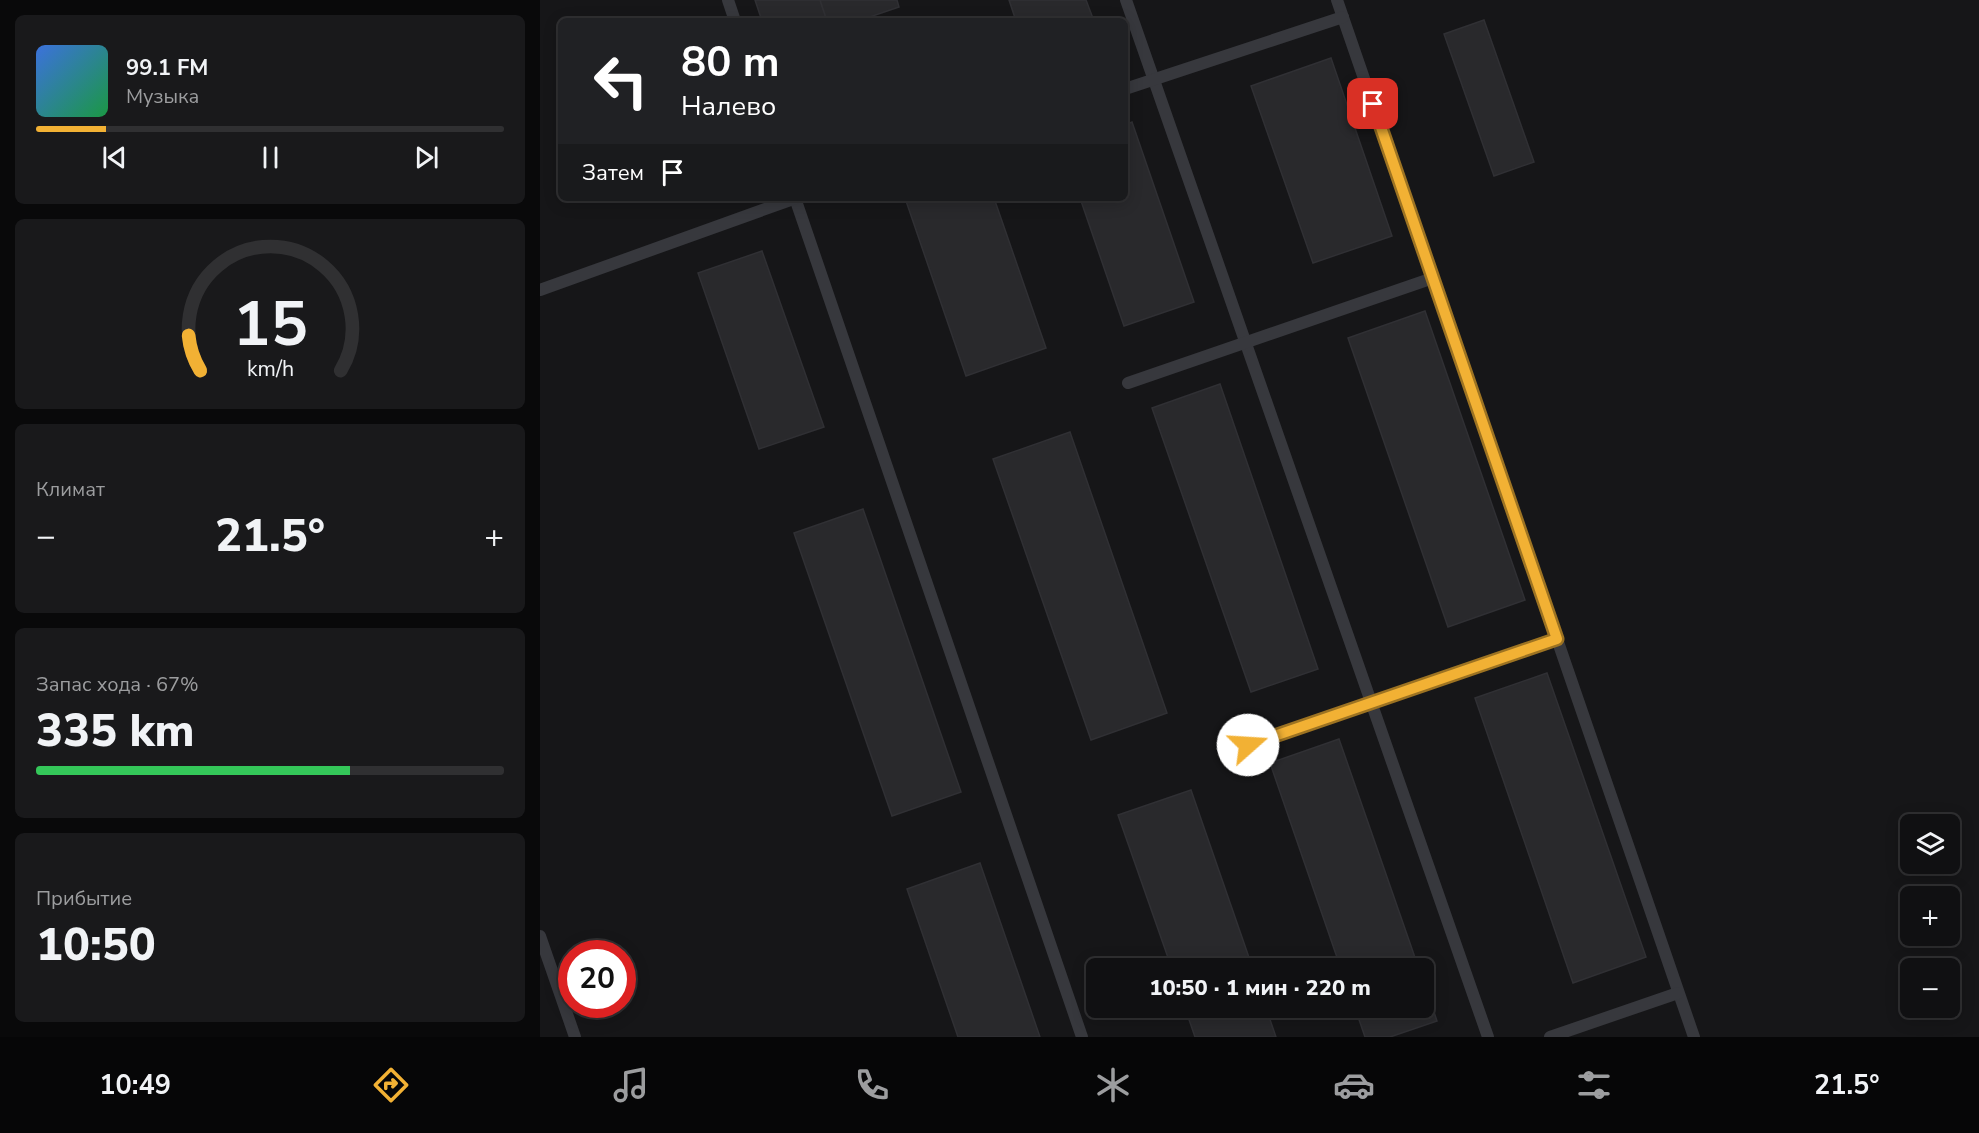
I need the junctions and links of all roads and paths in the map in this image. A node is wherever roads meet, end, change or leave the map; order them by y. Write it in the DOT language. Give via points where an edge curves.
graph roads {
  1 [pos="728,0"];
  2 [pos="1126,0"];
  3 [pos="1337,0"];
  4 [pos="1343,17"];
  5 [pos="734,18"];
  6 [pos="1152,80"];
  7 [pos="1128,88"];
  8 [pos="788,201"];
  9 [pos="797,201"];
  10 [pos="1433,278"];
  11 [pos="540,290"];
  12 [pos="1244,342"];
  13 [pos="1128,383"];
  14 [pos="1557,639"];
  15 [pos="1371,702"];
  16 [pos="1248,745"];
  17 [pos="540,936"];
  18 [pos="1678,993"];
  19 [pos="575,1037"];
  20 [pos="1082,1037"];
  21 [pos="1488,1037"];
  22 [pos="1550,1037"];
  23 [pos="1694,1037"];
  1 -- 5 [label="lane"];
  2 -- 6 [label="lane"];
  3 -- 4 [label="lane"];
  4 -- 6 [label="lane"];
  4 -- 10 [label="lane"];
  6 -- 7 [label="lane"];
  6 -- 12 [label="lane"];
  8 -- 11 [label="lane"];
  9 -- 20 [label="lane"];
  10 -- 12 [label="lane"];
  10 -- 14 [label="lane"];
  12 -- 13 [label="lane"];
  12 -- 15 [label="lane"];
  14 -- 15 [label="lane"];
  14 -- 18 [label="lane"];
  15 -- 16 [label="lane"];
  15 -- 21 [label="lane"];
  17 -- 19 [label="lane"];
  18 -- 22 [label="lane"];
  18 -- 23 [label="lane"];
}
